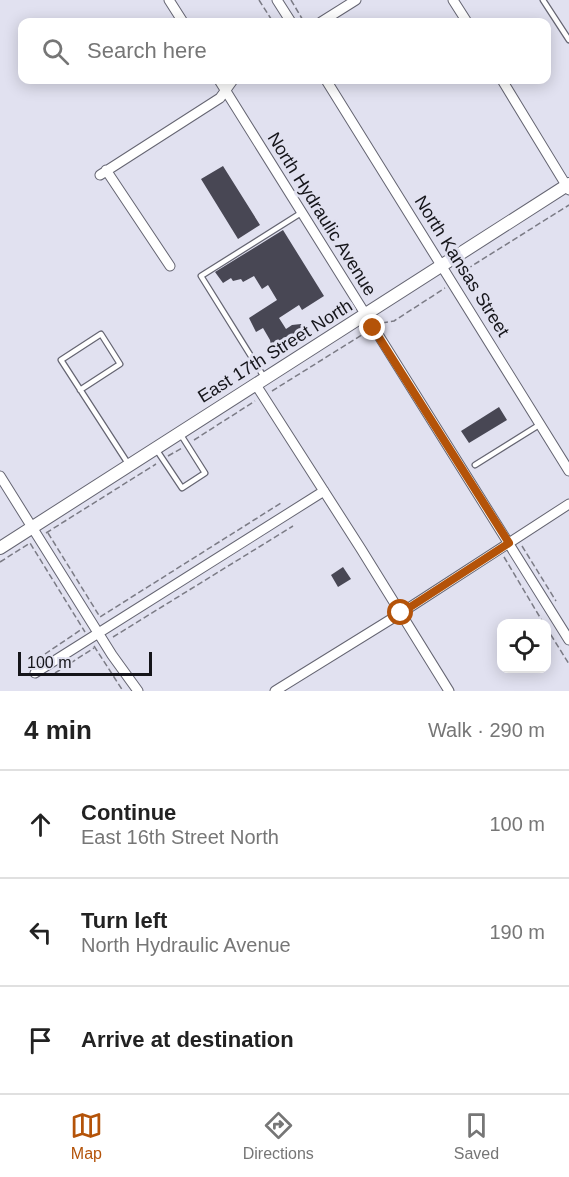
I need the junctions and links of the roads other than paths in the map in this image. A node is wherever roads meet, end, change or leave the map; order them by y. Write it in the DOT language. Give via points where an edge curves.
graph roads {
  1 [pos="169,0"];
  2 [pos="277,0"];
  3 [pos="356,0"];
  4 [pos="453,0"];
  5 [pos="543,0"];
  6 [pos="180,18"];
  7 [pos="288,18"];
  8 [pos="327,18"];
  9 [pos="464,18"];
  10 [pos="569,40"];
  11 [pos="221,84"];
  12 [pos="229,84"];
  13 [pos="329,84"];
  14 [pos="504,84"];
  15 [pos="225,90"];
  16 [pos="568,187"];
  17 [pos="301,212"];
  18 [pos="443,266"];
  19 [pos="170,267"];
  20 [pos="365,316"];
  21 [pos="261,382"];
  22 [pos="80,390"];
  23 [pos="540,424"];
  24 [pos="180,433"];
  25 [pos="155,448"];
  26 [pos="129,465"];
  27 [pos="475,465"];
  28 [pos="569,471"];
  29 [pos="0,476"];
  30 [pos="324,491"];
  31 [pos="569,504"];
  32 [pos="40,532"];
  33 [pos="509,543"];
  34 [pos="0,548"];
  35 [pos="401,613"];
  36 [pos="103,631"];
  37 [pos="569,640"];
  38 [pos="35,673"];
  39 [pos="290,682"];
  40 [pos="138,691"];
  41 [pos="275,691"];
  42 [pos="296,691"];
  43 [pos="449,691"];
  1 -- 6 [label="street"];
  2 -- 7 [label="street"];
  3 -- 8 [label="street"];
  4 -- 9 [label="street"];
  5 -- 10 [label="lane"];
  11 -- 15 [label="street, North Hydraulic Avenue"];
  12 -- 15 [label="street"];
  13 -- 18 [label="street, North Kansas Street"];
  14 -- 16 [label="street"];
  15 -- 17 [label="street, North Hydraulic Avenue"];
  15 -- 19 [label="street" via="220,98 103,172"];
  16 -- 18 [label="street, East 17th Street North"];
  17 -- 20 [label="street, North Hydraulic Avenue"];
  17 -- 21 [label="lane" via="201,276"];
  18 -- 20 [label="street, East 17th Street North"];
  18 -- 23 [label="street, North Kansas Street"];
  20 -- 21 [label="street, East 17th Street North"];
  20 -- 33 [label="street, North Hydraulic Avenue"];
  21 -- 24 [label="street, East 17th Street North"];
  21 -- 30 [label="street" via="263,397"];
  22 -- 22 [label="lane" via="61,360 101,334 120,364"];
  22 -- 26 [label="lane"];
  23 -- 27 [label="lane"];
  23 -- 28 [label="street, North Kansas Street"];
  24 -- 25 [label="street, East 17th Street North"];
  24 -- 25 [label="lane" via="206,473 182,488"];
  25 -- 26 [label="street, East 17th Street North"];
  26 -- 32 [label="street, East 17th Street North"];
  29 -- 32 [label="street"];
  30 -- 35 [label="street"];
  30 -- 36 [label="street"];
  31 -- 33 [label="street"];
  32 -- 34 [label="street, East 17th Street North"];
  32 -- 36 [label="street"];
  33 -- 35 [label="street"];
  33 -- 37 [label="street, North Hydraulic Avenue"];
  35 -- 39 [label="street"];
  35 -- 43 [label="street"];
  36 -- 38 [label="street"];
  36 -- 40 [label="street"];
  39 -- 41 [label="street"];
  39 -- 42 [label="street"];
}
